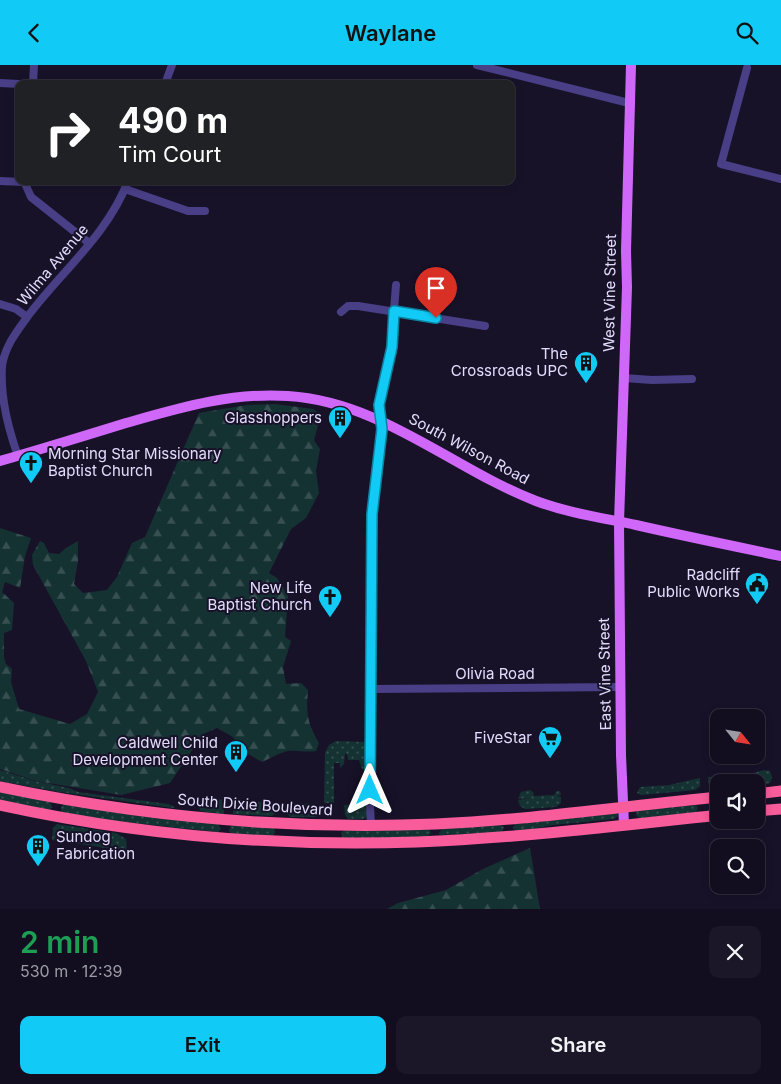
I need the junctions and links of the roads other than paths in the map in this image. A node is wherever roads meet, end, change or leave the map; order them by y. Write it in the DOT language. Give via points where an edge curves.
graph roads {
  1 [pos="34,65"];
  2 [pos="172,65"];
  3 [pos="477,65"];
  4 [pos="515,65"];
  5 [pos="631,65"];
  6 [pos="747,68"];
  7 [pos="515,74"];
  8 [pos="33,80"];
  9 [pos="166,80"];
  10 [pos="0,83"];
  11 [pos="15,84"];
  12 [pos="629,103"];
  13 [pos="780,176"];
  14 [pos="0,181"];
  15 [pos="15,181"];
  16 [pos="26,185"];
  17 [pos="127,185"];
  18 [pos="205,211"];
  19 [pos="89,243"];
  20 [pos="396,285"];
  21 [pos="0,304"];
  22 [pos="394,311"];
  23 [pos="341,312"];
  24 [pos="27,317"];
  25 [pos="485,326"];
  26 [pos="624,378"];
  27 [pos="692,379"];
  28 [pos="381,419"];
  29 [pos="18,455"];
  30 [pos="0,461"];
  31 [pos="619,522"];
  32 [pos="781,556"];
  33 [pos="620,687"];
  34 [pos="370,689"];
  35 [pos="0,787"];
  36 [pos="781,791"];
  37 [pos="765,793"];
  38 [pos="710,798"];
  39 [pos="0,805"];
  40 [pos="624,806"];
  41 [pos="781,809"];
  42 [pos="765,810"];
  43 [pos="710,816"];
  44 [pos="371,825"];
  45 [pos="624,825"];
  1 -- 8 [label="street"];
  2 -- 9 [label="street"];
  3 -- 7 [label="street"];
  4 -- 7 [label="street"];
  5 -- 12 [label="main road, West Vine Street"];
  6 -- 13 [label="street" via="721,164"];
  7 -- 12 [label="street"];
  10 -- 11 [label="street"];
  12 -- 26 [label="main road, West Vine Street"];
  14 -- 15 [label="street"];
  16 -- 19 [label="street" via="31,197"];
  17 -- 18 [label="street" via="188,211"];
  17 -- 19 [label="street, Wilma Avenue" via="112,215"];
  19 -- 24 [label="street, Wilma Avenue"];
  20 -- 22 [label="street"];
  21 -- 24 [label="street"];
  22 -- 23 [label="street" via="353,305"];
  22 -- 25 [label="street"];
  22 -- 28 [label="street" via="392,347 379,405"];
  24 -- 29 [label="street, Wilma Avenue" via="11,339 2,367 4,404"];
  26 -- 27 [label="street"];
  26 -- 31 [label="main road, West Vine Street"];
  28 -- 29 [label="main road, South Wilson Road" via="305,397 244,396 183,408"];
  28 -- 31 [label="main road, South Wilson Road" via="508,489 572,512"];
  28 -- 34 [label="street" via="372,525"];
  29 -- 30 [label="main road, South Wilson Road"];
  31 -- 32 [label="main road, South Wilson Road"];
  31 -- 33 [label="main road, East Vine Street"];
  33 -- 34 [label="street, Olivia Road"];
  33 -- 40 [label="main road, East Vine Street"];
  34 -- 44 [label="street"];
  35 -- 44 [label="highway, South Dixie Boulevard" via="56,799 190,817"];
  36 -- 37 [label="highway"];
  38 -- 40 [label="highway, South Dixie Boulevard"];
  39 -- 45 [label="highway" via="168,833 317,843 479,839"];
  40 -- 44 [label="highway, South Dixie Boulevard" via="479,821"];
  40 -- 45 [label="main road, East Vine Street"];
  41 -- 42 [label="highway"];
  43 -- 45 [label="highway"];
}
